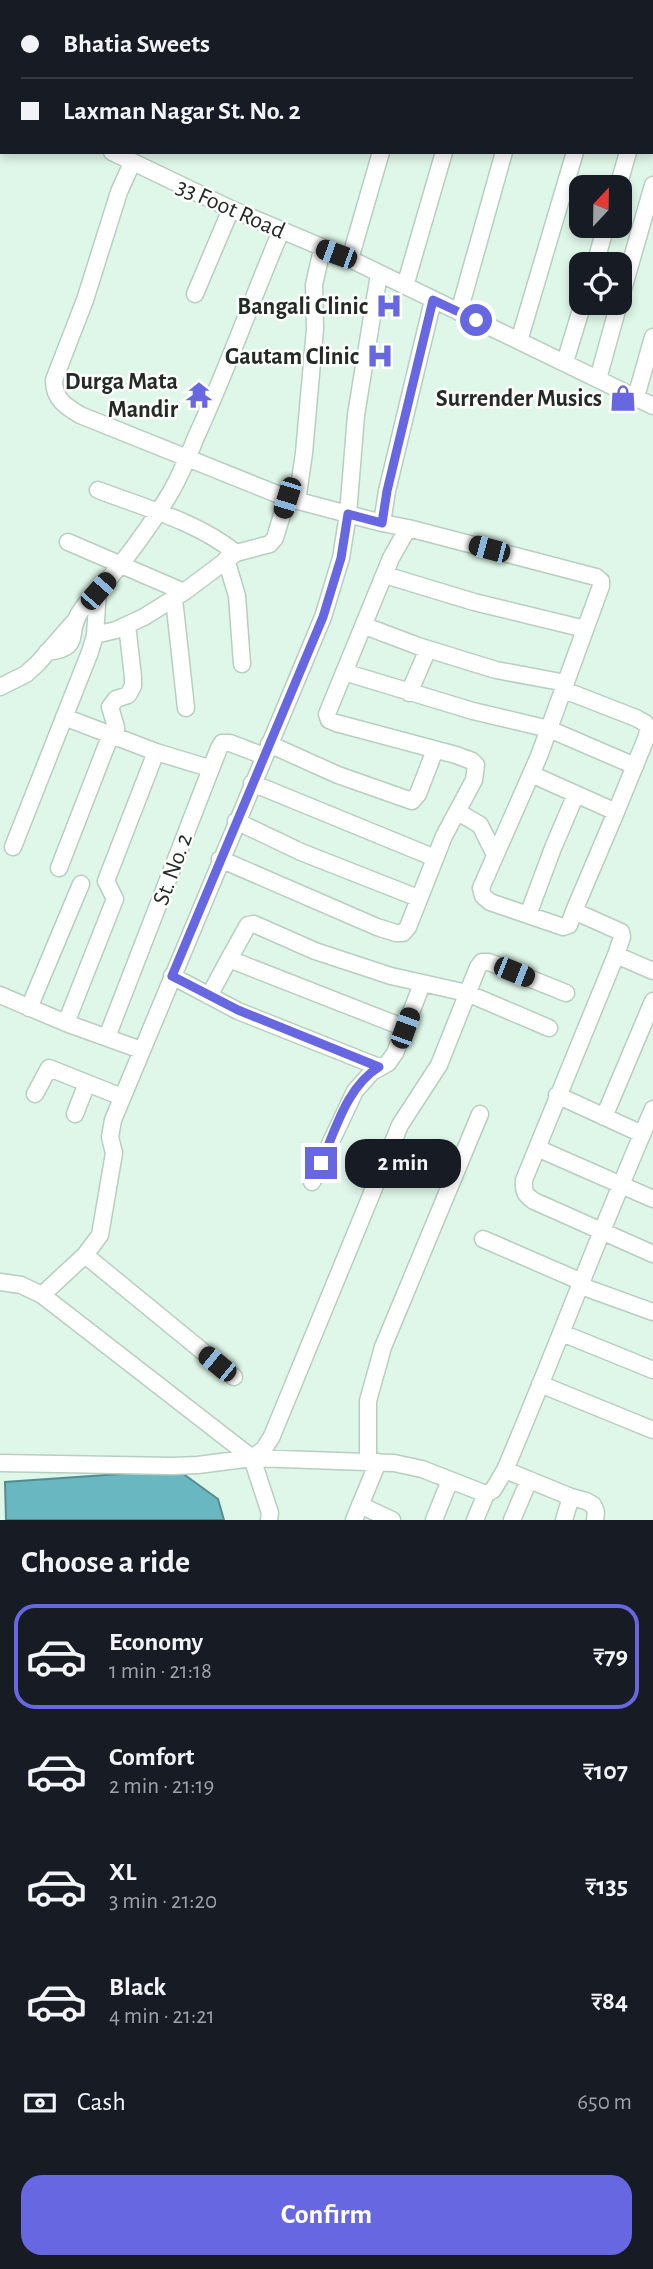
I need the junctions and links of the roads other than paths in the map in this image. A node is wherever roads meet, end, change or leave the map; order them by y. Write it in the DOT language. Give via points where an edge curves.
graph roads {
  1 [pos="116,154"];
  2 [pos="381,154"];
  3 [pos="443,154"];
  4 [pos="503,154"];
  5 [pos="574,154"];
  6 [pos="627,154"];
  7 [pos="132,163"];
  8 [pos="621,175"];
  9 [pos="653,185"];
  10 [pos="232,209"];
  11 [pos="281,231"];
  12 [pos="322,249"];
  13 [pos="632,257"];
  14 [pos="350,259"];
  15 [pos="379,274"];
  16 [pos="405,286"];
  17 [pos="195,294"];
  18 [pos="433,300"];
  19 [pos="459,312"];
  20 [pos="579,315"];
  21 [pos="615,315"];
  22 [pos="653,337"];
  23 [pos="519,341"];
  24 [pos="565,362"];
  25 [pos="598,379"];
  26 [pos="636,397"];
  27 [pos="653,406"];
  28 [pos="187,458"];
  29 [pos="98,490"];
  30 [pos="292,499"];
  31 [pos="157,512"];
  32 [pos="348,514"];
  33 [pos="382,523"];
  34 [pos="408,528"];
  35 [pos="68,542"];
  36 [pos="231,556"];
  37 [pos="120,563"];
  38 [pos="385,575"];
  39 [pos="98,591"];
  40 [pos="179,595"];
  41 [pos="74,622"];
  42 [pos="127,625"];
  43 [pos="365,626"];
  44 [pos="585,629"];
  45 [pos="95,635"];
  46 [pos="72,640"];
  47 [pos="428,649"];
  48 [pos="47,652"];
  49 [pos="90,652"];
  50 [pos="242,664"];
  51 [pos="344,672"];
  52 [pos="565,686"];
  53 [pos="0,687"];
  54 [pos="409,693"];
  55 [pos="187,708"];
  56 [pos="64,717"];
  57 [pos="549,729"];
  58 [pos="113,735"];
  59 [pos="267,750"];
  60 [pos="435,750"];
  61 [pos="156,752"];
  62 [pos="635,766"];
  63 [pos="209,768"];
  64 [pos="531,774"];
  65 [pos="252,783"];
  66 [pos="576,794"];
  67 [pos="458,812"];
  68 [pos="615,812"];
  69 [pos="236,821"];
  70 [pos="13,847"];
  71 [pos="495,855"];
  72 [pos="435,858"];
  73 [pos="220,859"];
  74 [pos="59,868"];
  75 [pos="81,884"];
  76 [pos="418,898"];
  77 [pos="574,911"];
  78 [pos="528,915"];
  79 [pos="616,955"];
  80 [pos="229,959"];
  81 [pos="653,971"];
  82 [pos="172,976"];
  83 [pos="422,984"];
  84 [pos="467,993"];
  85 [pos="566,993"];
  86 [pos="0,995"];
  87 [pos="209,996"];
  88 [pos="653,1001"];
  89 [pos="29,1008"];
  90 [pos="66,1023"];
  91 [pos="405,1028"];
  92 [pos="549,1028"];
  93 [pos="107,1037"];
  94 [pos="141,1050"];
  95 [pos="379,1067"];
  96 [pos="87,1083"];
  97 [pos="35,1094"];
  98 [pos="557,1095"];
  99 [pos="122,1097"];
  100 [pos="653,1109"];
  101 [pos="75,1114"];
  102 [pos="480,1114"];
  103 [pos="604,1117"];
  104 [pos="642,1134"];
  105 [pos="537,1148"];
  106 [pos="312,1182"];
  107 [pos="620,1184"];
  108 [pos="653,1199"];
  109 [pos="600,1232"];
  110 [pos="484,1239"];
  111 [pos="653,1254"];
  112 [pos="85,1255"];
  113 [pos="0,1282"];
  114 [pos="581,1284"];
  115 [pos="42,1295"];
  116 [pos="653,1312"];
  117 [pos="562,1333"];
  118 [pos="653,1370"];
  119 [pos="234,1377"];
  120 [pos="540,1384"];
  121 [pos="653,1430"];
  122 [pos="252,1458"];
  123 [pos="373,1461"];
  124 [pos="0,1463"];
  125 [pos="505,1470"];
  126 [pos="450,1480"];
  127 [pos="529,1480"];
  128 [pos="486,1494"];
  129 [pos="570,1497"];
  130 [pos="357,1512"];
  131 [pos="269,1520"];
  132 [pos="392,1520"];
  133 [pos="434,1520"];
  134 [pos="475,1520"];
  135 [pos="512,1520"];
  136 [pos="564,1520"];
  137 [pos="595,1520"];
  1 -- 7 [label="street, 33 Foot Road"];
  2 -- 14 [label="street"];
  3 -- 16 [label="street"];
  4 -- 19 [label="street"];
  5 -- 23 [label="street"];
  6 -- 8 [label="street"];
  7 -- 10 [label="street, 33 Foot Road"];
  7 -- 28 [label="street" via="58,367 54,390 66,407 80,415"];
  9 -- 13 [label="street"];
  10 -- 11 [label="street, 33 Foot Road"];
  10 -- 17 [label="street"];
  11 -- 12 [label="street, 33 Foot Road"];
  11 -- 28 [label="street"];
  12 -- 14 [label="street, 33 Foot Road"];
  12 -- 30 [label="street" via="314,285 315,329 304,453"];
  14 -- 15 [label="street, 33 Foot Road"];
  15 -- 16 [label="street, 33 Foot Road"];
  15 -- 32 [label="street" via="356,415"];
  16 -- 18 [label="street, 33 Foot Road"];
  18 -- 19 [label="street, 33 Foot Road"];
  18 -- 33 [label="street"];
  19 -- 23 [label="street, 33 Foot Road"];
  20 -- 24 [label="street"];
  21 -- 25 [label="street"];
  22 -- 26 [label="street"];
  23 -- 24 [label="street, 33 Foot Road"];
  24 -- 25 [label="street, 33 Foot Road"];
  25 -- 26 [label="street, 33 Foot Road"];
  26 -- 27 [label="street, 33 Foot Road"];
  28 -- 30 [label="street"];
  28 -- 31 [label="street"];
  29 -- 31 [label="street"];
  30 -- 32 [label="street"];
  30 -- 36 [label="street" via="270,544"];
  31 -- 36 [label="street" via="208,533"];
  31 -- 37 [label="street"];
  32 -- 33 [label="street"];
  32 -- 59 [label="street" via="341,558 323,617"];
  33 -- 34 [label="street"];
  34 -- 38 [label="street"];
  34 -- 44 [label="street" via="596,577 601,586"];
  35 -- 37 [label="street"];
  36 -- 40 [label="street"];
  36 -- 50 [label="street"];
  37 -- 39 [label="street"];
  37 -- 40 [label="street"];
  38 -- 43 [label="street"];
  38 -- 44 [label="street"];
  39 -- 41 [label="street"];
  39 -- 45 [label="street"];
  40 -- 42 [label="street"];
  40 -- 55 [label="street"];
  41 -- 46 [label="street"];
  41 -- 48 [label="street"];
  42 -- 45 [label="street"];
  42 -- 58 [label="street" via="133,687 110,707 116,727"];
  43 -- 47 [label="street"];
  43 -- 51 [label="street"];
  44 -- 52 [label="street"];
  45 -- 49 [label="street"];
  46 -- 48 [label="street" via="63,651"];
  46 -- 49 [label="street"];
  47 -- 52 [label="street"];
  47 -- 54 [label="street"];
  48 -- 53 [label="street" via="26,674"];
  49 -- 56 [label="street"];
  51 -- 54 [label="street"];
  51 -- 60 [label="street" via="328,708 329,720"];
  52 -- 57 [label="street"];
  52 -- 62 [label="street" via="645,723 647,736"];
  54 -- 57 [label="street"];
  56 -- 58 [label="street"];
  56 -- 70 [label="street"];
  57 -- 62 [label="street"];
  57 -- 64 [label="street"];
  58 -- 61 [label="street"];
  58 -- 74 [label="street"];
  59 -- 60 [label="street" via="412,802"];
  59 -- 63 [label="street, St. No. 2" via="226,742"];
  59 -- 65 [label="street"];
  60 -- 67 [label="street" via="477,765"];
  61 -- 63 [label="street"];
  61 -- 90 [label="street" via="106,881 115,899"];
  62 -- 68 [label="street"];
  63 -- 93 [label="street, St. No. 2"];
  64 -- 66 [label="street"];
  64 -- 71 [label="street"];
  65 -- 69 [label="street"];
  65 -- 72 [label="street"];
  66 -- 68 [label="street"];
  66 -- 78 [label="street"];
  67 -- 71 [label="street" via="480,825"];
  67 -- 72 [label="street"];
  68 -- 77 [label="street"];
  69 -- 73 [label="street"];
  69 -- 76 [label="street"];
  71 -- 78 [label="street" via="481,888 483,896"];
  72 -- 76 [label="street"];
  73 -- 76 [label="street" via="396,933 408,928"];
  73 -- 82 [label="street"];
  75 -- 89 [label="street"];
  77 -- 78 [label="street" via="567,927"];
  77 -- 79 [label="street" via="621,932"];
  79 -- 81 [label="street"];
  79 -- 98 [label="street"];
  80 -- 83 [label="street" via="243,930 254,924 315,951"];
  80 -- 87 [label="street"];
  80 -- 91 [label="street"];
  82 -- 87 [label="street"];
  82 -- 94 [label="street"];
  83 -- 84 [label="street"];
  83 -- 91 [label="street"];
  84 -- 85 [label="street" via="482,961"];
  84 -- 92 [label="street"];
  84 -- 122 [label="street" via="439,1065 400,1125 272,1436"];
  86 -- 89 [label="street"];
  87 -- 95 [label="street" via="298,1037"];
  88 -- 103 [label="street"];
  89 -- 90 [label="street"];
  90 -- 93 [label="street"];
  91 -- 95 [label="street" via="396,1052"];
  93 -- 94 [label="street"];
  94 -- 99 [label="street"];
  95 -- 106 [label="street" via="355,1091"];
  96 -- 97 [label="street" via="48,1068"];
  96 -- 99 [label="street"];
  96 -- 101 [label="street"];
  98 -- 103 [label="street"];
  98 -- 105 [label="street"];
  99 -- 112 [label="street" via="110,1129 114,1153 100,1235"];
  100 -- 104 [label="street"];
  102 -- 123 [label="street" via="383,1347 368,1401"];
  103 -- 104 [label="street"];
  104 -- 107 [label="street"];
  105 -- 107 [label="street"];
  105 -- 109 [label="street" via="524,1180 527,1196"];
  107 -- 108 [label="street"];
  107 -- 109 [label="street"];
  109 -- 111 [label="street"];
  109 -- 114 [label="street"];
  110 -- 114 [label="street"];
  112 -- 115 [label="street"];
  112 -- 119 [label="street"];
  113 -- 115 [label="street"];
  114 -- 116 [label="street"];
  114 -- 117 [label="street"];
  115 -- 122 [label="street"];
  117 -- 118 [label="street"];
  117 -- 120 [label="street"];
  120 -- 121 [label="street"];
  120 -- 125 [label="street"];
  122 -- 123 [label="street"];
  122 -- 124 [label="street" via="185,1465"];
  122 -- 131 [label="street"];
  123 -- 126 [label="street" via="422,1469"];
  123 -- 130 [label="street"];
  125 -- 127 [label="street"];
  125 -- 128 [label="street"];
  126 -- 128 [label="street"];
  126 -- 133 [label="street"];
  127 -- 129 [label="street"];
  127 -- 135 [label="street"];
  128 -- 134 [label="street"];
  129 -- 136 [label="street"];
  129 -- 137 [label="street" via="593,1505"];
  130 -- 132 [label="street"];
}
